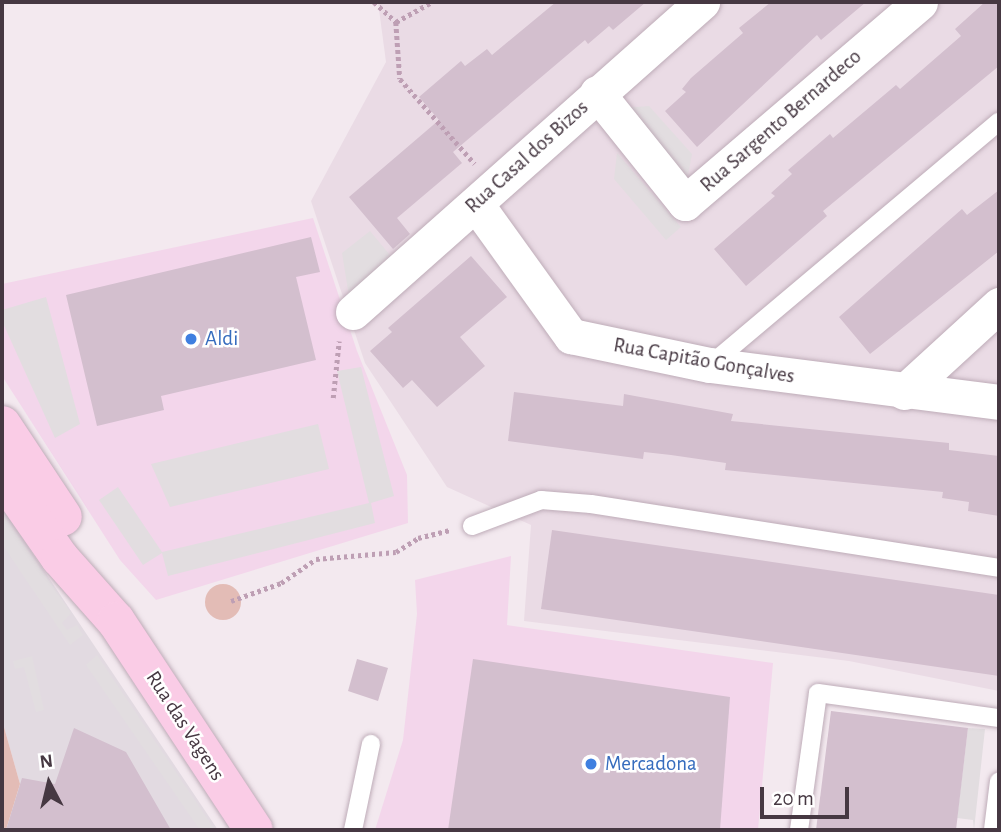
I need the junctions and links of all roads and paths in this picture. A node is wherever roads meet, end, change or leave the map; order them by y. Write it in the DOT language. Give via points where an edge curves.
graph roads {
  1 [pos="374,2"];
  2 [pos="432,2"];
  3 [pos="702,2"];
  4 [pos="920,2"];
  5 [pos="396,22"];
  6 [pos="597,93"];
  7 [pos="999,122"];
  8 [pos="485,195"];
  9 [pos="999,305"];
  10 [pos="353,312"];
  11 [pos="710,365"];
  12 [pos="904,392"];
  13 [pos="333,398"];
  14 [pos="999,401"];
  15 [pos="2,425"];
  16 [pos="2,475"];
  17 [pos="472,526"];
  18 [pos="999,568"];
  19 [pos="231,601"];
  20 [pos="116,621"];
  21 [pos="999,718"];
  22 [pos="371,744"];
  23 [pos="999,781"];
  24 [pos="254,830"];
  25 [pos="353,830"];
  26 [pos="799,830"];
  27 [pos="993,830"];
  1 -- 5 [label="path"];
  2 -- 5 [label="path"];
  3 -- 6 [label="street, Rua Casal dos Bizos"];
  4 -- 6 [label="street, Rua Sargento Bernardeco" via="685,203"];
  5 -- 8 [label="path" via="400,79"];
  6 -- 8 [label="street, Rua Casal dos Bizos"];
  7 -- 11 [label="lane"];
  8 -- 10 [label="street, Rua Casal dos Bizos"];
  8 -- 11 [label="street, Rua Capitão Gonçalves" via="571,336"];
  9 -- 12 [label="street"];
  10 -- 13 [label="path" via="349,328 337,343 340,362"];
  11 -- 12 [label="street, Rua Capitão Gonçalves"];
  12 -- 14 [label="street, Rua Capitão Gonçalves"];
  15 -- 20 [label="street, Rua das Vagens" via="86,552"];
  16 -- 20 [label="street, Rua das Vagens" via="60,558"];
  17 -- 18 [label="lane" via="541,500"];
  17 -- 19 [label="path" via="418,537 396,552 316,559 281,583"];
  20 -- 24 [label="street, Rua das Vagens"];
  21 -- 26 [label="lane" via="818,693"];
  22 -- 25 [label="lane"];
  23 -- 27 [label="lane"];
}
